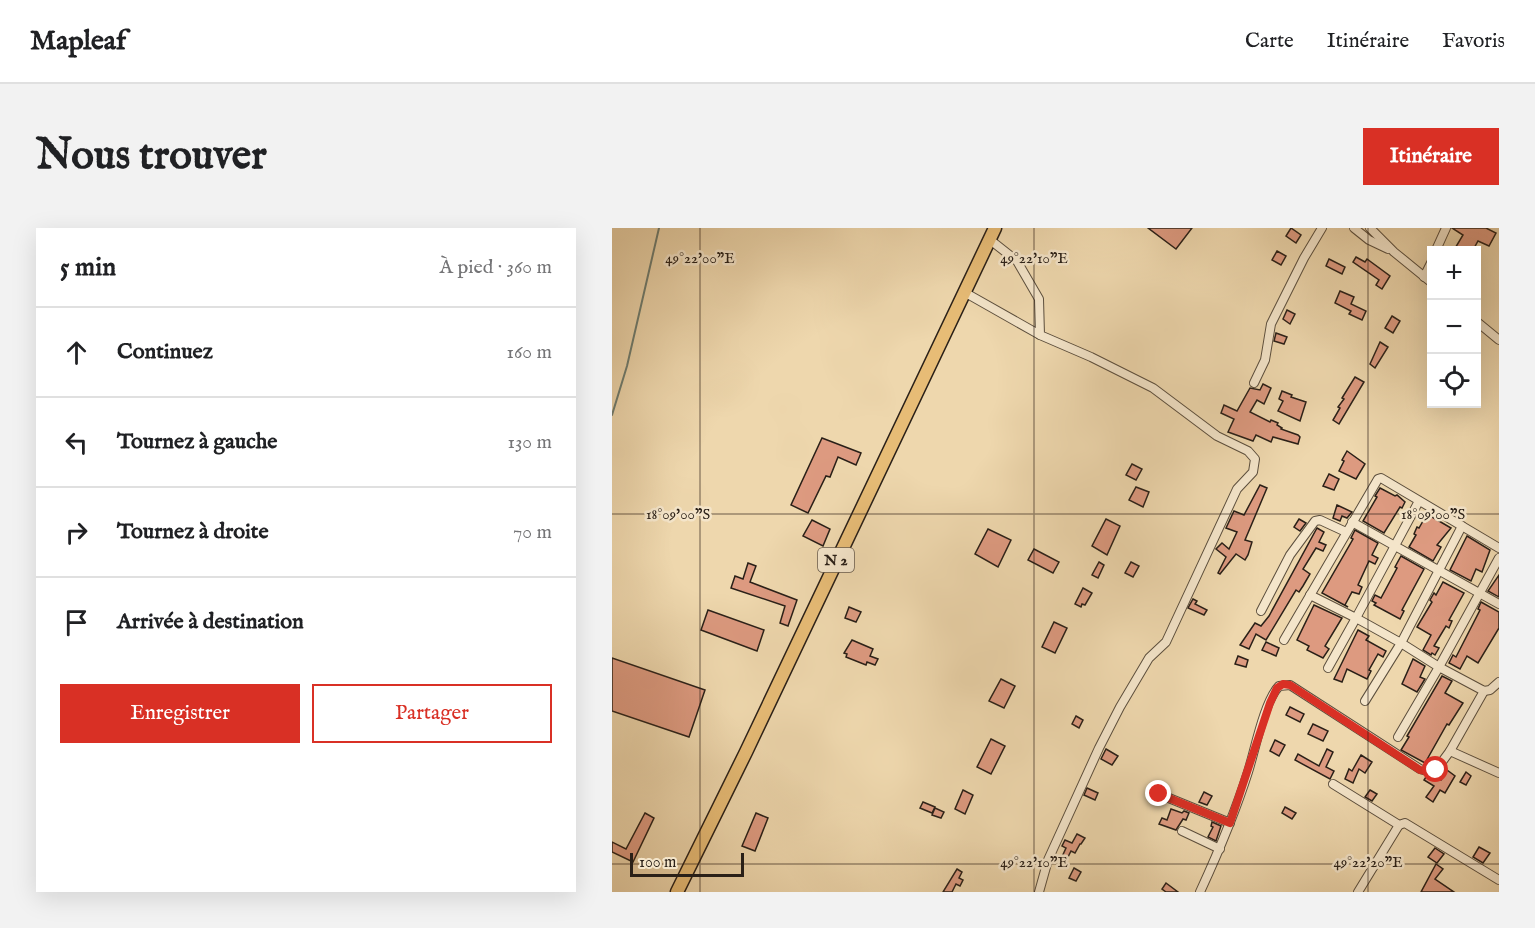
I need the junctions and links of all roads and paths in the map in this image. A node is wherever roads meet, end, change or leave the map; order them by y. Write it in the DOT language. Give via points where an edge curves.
graph roads {
  1 [pos="1322,228"];
  2 [pos="1354,228"];
  3 [pos="1370,228"];
  4 [pos="1446,228"];
  5 [pos="992,233"];
  6 [pos="1438,246"];
  7 [pos="1394,252"];
  8 [pos="1427,270"];
  9 [pos="1424,277"];
  10 [pos="1427,280"];
  11 [pos="964,292"];
  12 [pos="1481,325"];
  13 [pos="1040,335"];
  14 [pos="1499,340"];
  15 [pos="1254,383"];
  16 [pos="1419,501"];
  17 [pos="1352,522"];
  18 [pos="1462,526"];
  19 [pos="1346,532"];
  20 [pos="1395,546"];
  21 [pos="1499,548"];
  22 [pos="1499,558"];
  23 [pos="1438,572"];
  24 [pos="1479,594"];
  25 [pos="1310,595"];
  26 [pos="1499,604"];
  27 [pos="1261,611"];
  28 [pos="1356,618"];
  29 [pos="1284,640"];
  30 [pos="1401,643"];
  31 [pos="1439,667"];
  32 [pos="1328,668"];
  33 [pos="1499,682"];
  34 [pos="1484,691"];
  35 [pos="1365,701"];
  36 [pos="1398,737"];
  37 [pos="1450,752"];
  38 [pos="1499,773"];
  39 [pos="1333,784"];
  40 [pos="1159,794"];
  41 [pos="1230,823"];
  42 [pos="1399,825"];
  43 [pos="1182,831"];
  44 [pos="1220,849"];
  45 [pos="1499,880"];
  46 [pos="677,892"];
  47 [pos="1039,892"];
  48 [pos="1200,892"];
  49 [pos="1358,892"];
  1 -- 15 [label="street" via="1271,324 1266,360"];
  2 -- 7 [label="street"];
  3 -- 7 [label="street"];
  4 -- 6 [label="street"];
  5 -- 11 [label="main road, N 2"];
  5 -- 13 [label="street" via="1017,261 1039,299"];
  7 -- 9 [label="street"];
  8 -- 9 [label="street"];
  9 -- 10 [label="street"];
  11 -- 13 [label="street"];
  11 -- 46 [label="main road, N 2"];
  12 -- 14 [label="street"];
  13 -- 47 [label="street" via="1153,388 1255,459 1253,472 1237,489 1166,642 1149,658 1099,748 1048,860"];
  16 -- 17 [label="street" via="1381,478"];
  16 -- 18 [label="street"];
  16 -- 20 [label="street"];
  17 -- 19 [label="street"];
  17 -- 20 [label="street"];
  18 -- 21 [label="street"];
  18 -- 23 [label="street"];
  19 -- 25 [label="street"];
  19 -- 27 [label="street" via="1315,521 1290,555"];
  20 -- 23 [label="street"];
  20 -- 28 [label="street"];
  22 -- 24 [label="street"];
  23 -- 24 [label="street"];
  23 -- 30 [label="street"];
  24 -- 26 [label="street"];
  24 -- 31 [label="street"];
  25 -- 28 [label="street"];
  25 -- 29 [label="street"];
  28 -- 30 [label="street"];
  28 -- 32 [label="street"];
  30 -- 31 [label="street"];
  30 -- 35 [label="street"];
  31 -- 34 [label="street"];
  31 -- 36 [label="street"];
  33 -- 34 [label="street"];
  34 -- 37 [label="street"];
  37 -- 38 [label="street"];
  37 -- 41 [label="street" via="1436,770 1420,770 1283,684 1277,688 1263,721"];
  39 -- 42 [label="street"];
  40 -- 41 [label="street"];
  41 -- 44 [label="street"];
  42 -- 45 [label="street" via="1405,823"];
  42 -- 49 [label="street"];
  43 -- 44 [label="street"];
  44 -- 48 [label="street"];
}
